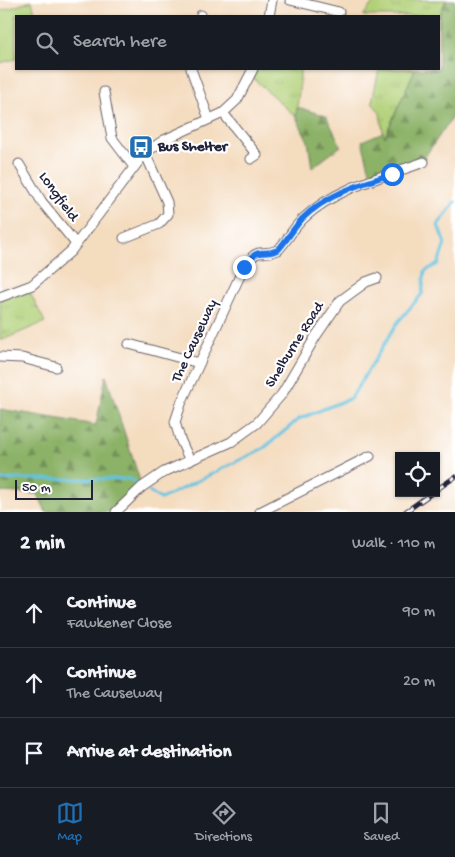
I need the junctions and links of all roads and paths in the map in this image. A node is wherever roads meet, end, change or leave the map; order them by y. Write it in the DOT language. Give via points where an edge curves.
graph roads {
  1 [pos="272,0"];
  2 [pos="290,0"];
  3 [pos="339,12"];
  4 [pos="269,15"];
  5 [pos="191,70"];
  6 [pos="252,70"];
  7 [pos="104,92"];
  8 [pos="223,112"];
  9 [pos="208,119"];
  10 [pos="145,154"];
  11 [pos="251,160"];
  12 [pos="424,162"];
  13 [pos="19,164"];
  14 [pos="134,167"];
  15 [pos="124,238"];
  16 [pos="76,244"];
  17 [pos="377,278"];
  18 [pos="0,297"];
  19 [pos="129,344"];
  20 [pos="0,357"];
  21 [pos="199,363"];
  22 [pos="56,367"];
  23 [pos="370,456"];
  24 [pos="190,461"];
  25 [pos="118,512"];
  26 [pos="260,512"];
  1 -- 4 [label="street"];
  2 -- 3 [label="street"];
  5 -- 9 [label="street"];
  6 -- 8 [label="street, Longfield" via="237,100"];
  7 -- 14 [label="street" via="112,138"];
  8 -- 9 [label="street, Longfield"];
  8 -- 11 [label="street" via="257,154"];
  9 -- 10 [label="street, Longfield" via="164,140"];
  10 -- 14 [label="street, Longfield"];
  10 -- 15 [label="street" via="167,202 168,214 159,224"];
  12 -- 21 [label="street, The Causeway" via="358,184 304,217 274,252 252,255"];
  13 -- 16 [label="street, Longfield" via="42,202"];
  14 -- 16 [label="street, Longfield"];
  16 -- 18 [label="street, Longfield" via="32,285"];
  17 -- 24 [label="street, Shelburne Road" via="340,301 282,394 257,423 231,442"];
  19 -- 21 [label="street"];
  20 -- 22 [label="street" via="22,358"];
  21 -- 24 [label="street, The Causeway" via="175,422"];
  23 -- 26 [label="street"];
  24 -- 25 [label="street, Shelburne Road" via="164,472 142,487"];
}
